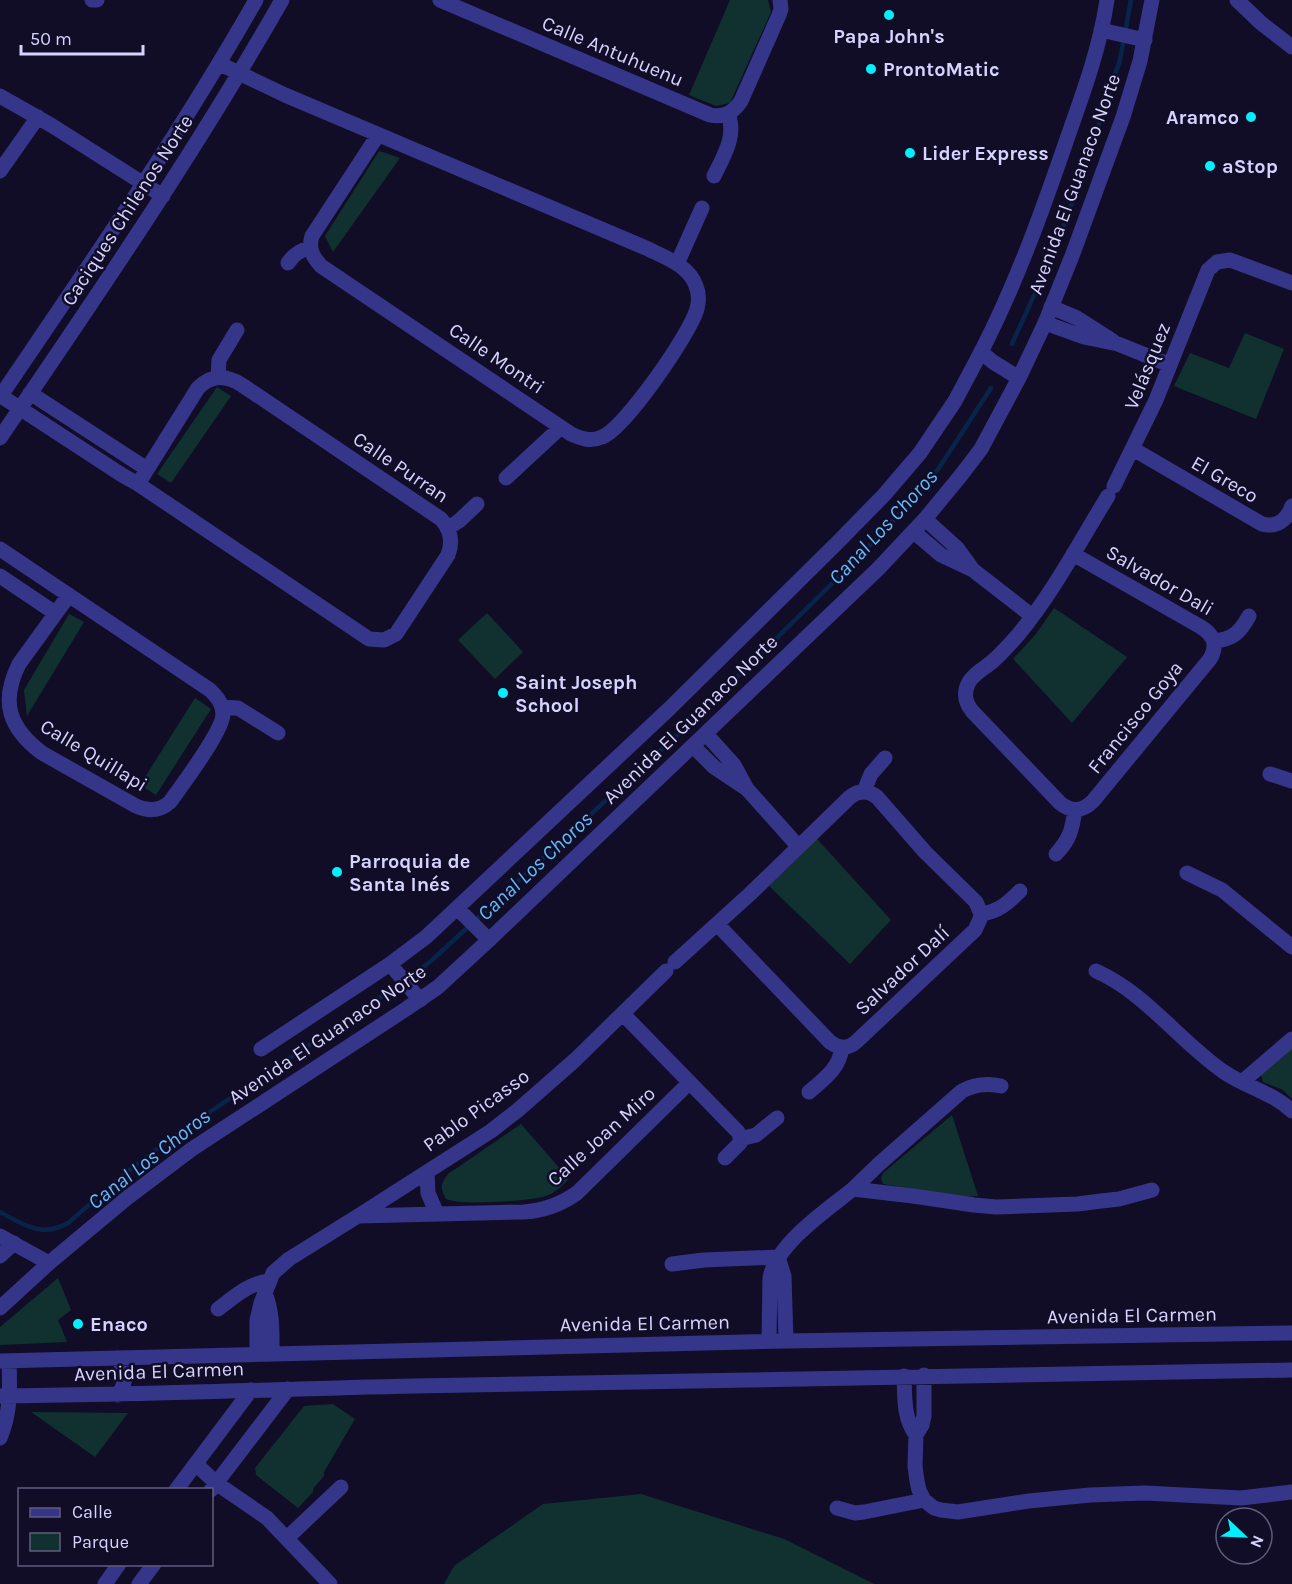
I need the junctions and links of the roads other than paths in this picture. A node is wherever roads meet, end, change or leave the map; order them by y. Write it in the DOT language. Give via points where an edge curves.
graph roads {
  1 [pos="92,0"];
  2 [pos="97,0"];
  3 [pos="256,0"];
  4 [pos="282,0"];
  5 [pos="780,0"];
  6 [pos="1107,0"];
  7 [pos="1152,0"];
  8 [pos="1237,0"];
  9 [pos="447,1"];
  10 [pos="1292,30"];
  11 [pos="1107,32"];
  12 [pos="1140,39"];
  13 [pos="1292,46"];
  14 [pos="220,64"];
  15 [pos="239,74"];
  16 [pos="0,96"];
  17 [pos="728,114"];
  18 [pos="38,117"];
  19 [pos="378,135"];
  20 [pos="0,171"];
  21 [pos="714,176"];
  22 [pos="144,184"];
  23 [pos="163,196"];
  24 [pos="702,208"];
  25 [pos="310,248"];
  26 [pos="288,262"];
  27 [pos="677,264"];
  28 [pos="1292,283"];
  29 [pos="1051,307"];
  30 [pos="1045,323"];
  31 [pos="237,330"];
  32 [pos="1118,344"];
  33 [pos="981,352"];
  34 [pos="1170,365"];
  35 [pos="218,377"];
  36 [pos="1019,378"];
  37 [pos="30,393"];
  38 [pos="0,397"];
  39 [pos="20,408"];
  40 [pos="561,427"];
  41 [pos="0,438"];
  42 [pos="1133,449"];
  43 [pos="147,469"];
  44 [pos="506,478"];
  45 [pos="138,484"];
  46 [pos="477,504"];
  47 [pos="1292,506"];
  48 [pos="925,519"];
  49 [pos="448,528"];
  50 [pos="914,532"];
  51 [pos="0,549"];
  52 [pos="1073,554"];
  53 [pos="973,570"];
  54 [pos="0,576"];
  55 [pos="69,595"];
  56 [pos="56,613"];
  57 [pos="1032,616"];
  58 [pos="1249,616"];
  59 [pos="1214,641"];
  60 [pos="222,707"];
  61 [pos="278,733"];
  62 [pos="705,734"];
  63 [pos="693,746"];
  64 [pos="885,758"];
  65 [pos="1270,774"];
  66 [pos="1292,781"];
  67 [pos="747,789"];
  68 [pos="864,791"];
  69 [pos="1075,810"];
  70 [pos="798,846"];
  71 [pos="1056,854"];
  72 [pos="1187,873"];
  73 [pos="1020,891"];
  74 [pos="461,911"];
  75 [pos="981,914"];
  76 [pos="717,924"];
  77 [pos="484,935"];
  78 [pos="1292,947"];
  79 [pos="394,969"];
  80 [pos="1095,971"];
  81 [pos="416,995"];
  82 [pos="623,1014"];
  83 [pos="1292,1039"];
  84 [pos="842,1048"];
  85 [pos="261,1049"];
  86 [pos="1242,1082"];
  87 [pos="689,1083"];
  88 [pos="1001,1086"];
  89 [pos="809,1092"];
  90 [pos="1292,1112"];
  91 [pos="777,1118"];
  92 [pos="741,1140"];
  93 [pos="725,1158"];
  94 [pos="427,1172"];
  95 [pos="853,1189"];
  96 [pos="1152,1190"];
  97 [pos="437,1214"];
  98 [pos="358,1216"];
  99 [pos="0,1236"];
  100 [pos="14,1244"];
  101 [pos="0,1256"];
  102 [pos="778,1257"];
  103 [pos="50,1263"];
  104 [pos="672,1264"];
  105 [pos="267,1287"];
  106 [pos="0,1308"];
  107 [pos="218,1309"];
  108 [pos="1292,1333"];
  109 [pos="769,1341"];
  110 [pos="786,1341"];
  111 [pos="264,1354"];
  112 [pos="117,1358"];
  113 [pos="5,1361"];
  114 [pos="1292,1370"];
  115 [pos="924,1375"];
  116 [pos="904,1376"];
  117 [pos="288,1389"];
  118 [pos="251,1390"];
  119 [pos="118,1395"];
  120 [pos="5,1396"];
  121 [pos="916,1435"];
  122 [pos="0,1437"];
  123 [pos="196,1464"];
  124 [pos="214,1486"];
  125 [pos="340,1487"];
  126 [pos="178,1488"];
  127 [pos="1292,1492"];
  128 [pos="924,1500"];
  129 [pos="837,1508"];
  130 [pos="287,1538"];
  131 [pos="118,1566"];
  132 [pos="152,1566"];
  133 [pos="324,1581"];
  134 [pos="105,1584"];
  135 [pos="139,1584"];
  1 -- 2 [label="street"];
  3 -- 14 [label="street, Caciques Chilenos Norte"];
  4 -- 15 [label="street, Caciques Chilenos Norte"];
  5 -- 17 [label="street" via="778,15 741,101"];
  6 -- 11 [label="street, Avenida El Guanaco Norte"];
  7 -- 12 [label="street, Avenida El Guanaco Norte"];
  8 -- 13 [label="street"];
  9 -- 17 [label="street, Calle Antuhuenu" via="710,115"];
  10 -- 13 [label="street"];
  11 -- 12 [label="street"];
  11 -- 33 [label="street, Avenida El Guanaco Norte" via="1035,231"];
  12 -- 29 [label="street, Avenida El Guanaco Norte" via="1124,117"];
  14 -- 15 [label="street, Calle Montri"];
  14 -- 22 [label="street, Caciques Chilenos Norte"];
  15 -- 19 [label="street, Calle Montri"];
  15 -- 23 [label="street, Caciques Chilenos Norte"];
  16 -- 18 [label="street"];
  17 -- 21 [label="street" via="731,135"];
  18 -- 20 [label="street"];
  18 -- 22 [label="street"];
  19 -- 25 [label="street" via="315,231"];
  19 -- 27 [label="street, Calle Montri"];
  22 -- 23 [label="street"];
  22 -- 38 [label="street, Caciques Chilenos Norte"];
  23 -- 37 [label="street, Caciques Chilenos Norte"];
  24 -- 27 [label="street"];
  25 -- 26 [label="street"];
  25 -- 40 [label="street, Calle Montri" via="321,266"];
  27 -- 40 [label="street, Calle Montri" via="692,277 699,300 695,315 667,363 608,435 585,439"];
  28 -- 34 [label="street, Velásquez" via="1237,262 1218,262 1205,276"];
  29 -- 30 [label="street, Avenida El Guanaco Norte"];
  29 -- 32 [label="street"];
  30 -- 32 [label="street"];
  30 -- 36 [label="street, Avenida El Guanaco Norte"];
  31 -- 35 [label="street" via="219,360"];
  32 -- 34 [label="street"];
  33 -- 36 [label="street"];
  33 -- 74 [label="street, Avenida El Guanaco Norte" via="955,401 920,453 884,495"];
  34 -- 42 [label="street, Velásquez"];
  35 -- 43 [label="street" via="198,388"];
  35 -- 49 [label="street, Calle Purran" via="242,385 437,516"];
  36 -- 48 [label="street, Avenida El Guanaco Norte" via="981,449"];
  37 -- 39 [label="street, Caciques Chilenos Norte"];
  37 -- 43 [label="street"];
  38 -- 39 [label="street, Calle Purran"];
  39 -- 41 [label="street, Caciques Chilenos Norte"];
  39 -- 45 [label="street, Calle Purran"];
  40 -- 44 [label="street"];
  42 -- 47 [label="street, El Greco" via="1262,524 1282,522"];
  42 -- 52 [label="street, Velásquez"];
  43 -- 45 [label="street"];
  45 -- 49 [label="street, Calle Purran" via="376,641 396,634 448,555"];
  46 -- 49 [label="street"];
  48 -- 50 [label="street, Avenida El Guanaco Norte"];
  48 -- 53 [label="street" via="957,548"];
  50 -- 53 [label="street" via="941,555"];
  50 -- 62 [label="street, Avenida El Guanaco Norte"];
  51 -- 55 [label="street"];
  52 -- 57 [label="street, Velásquez"];
  52 -- 59 [label="street, Salvador Dali" via="1202,627"];
  53 -- 57 [label="street"];
  54 -- 56 [label="street"];
  55 -- 56 [label="street, Calle Quillapi"];
  55 -- 60 [label="street" via="210,690"];
  56 -- 60 [label="street, Calle Quillapi" via="14,675 10,716 31,745 84,777 142,809 160,808 170,802 218,731"];
  57 -- 69 [label="street, Velásquez" via="1005,649 971,679 965,690 966,702 1064,807"];
  58 -- 59 [label="street, Salvador Dali" via="1238,633"];
  59 -- 69 [label="street, Francisco Goya" via="1210,659 1152,730 1088,806"];
  60 -- 61 [label="street" via="238,708"];
  62 -- 63 [label="street, Avenida El Guanaco Norte"];
  62 -- 67 [label="street" via="734,765"];
  63 -- 67 [label="street" via="714,767"];
  63 -- 77 [label="street, Avenida El Guanaco Norte"];
  64 -- 68 [label="street, Pablo Picasso" via="871,774"];
  65 -- 66 [label="street"];
  67 -- 70 [label="street"];
  68 -- 70 [label="street, Pablo Picasso" via="850,796"];
  68 -- 75 [label="street" via="877,797 976,902"];
  69 -- 71 [label="street" via="1068,840"];
  70 -- 76 [label="street, Pablo Picasso"];
  72 -- 78 [label="street" via="1222,890"];
  73 -- 75 [label="street" via="999,909"];
  74 -- 77 [label="street"];
  74 -- 79 [label="street, Avenida El Guanaco Norte" via="426,937"];
  75 -- 84 [label="street, Salvador Dalí" via="975,930 853,1045"];
  76 -- 82 [label="street, Pablo Picasso"];
  76 -- 84 [label="street" via="830,1042"];
  77 -- 81 [label="street, Avenida El Guanaco Norte" via="438,987"];
  79 -- 81 [label="street"];
  79 -- 85 [label="street, Avenida El Guanaco Norte"];
  80 -- 86 [label="street" via="1133,994 1223,1071"];
  81 -- 103 [label="street, Avenida El Guanaco Norte" via="192,1149"];
  82 -- 87 [label="street"];
  82 -- 94 [label="street, Pablo Picasso" via="518,1110"];
  83 -- 86 [label="street"];
  84 -- 89 [label="street" via="836,1066"];
  86 -- 90 [label="street" via="1268,1094"];
  87 -- 92 [label="street" via="738,1132"];
  87 -- 97 [label="street, Calle Joan Miro" via="568,1199 529,1212"];
  88 -- 95 [label="street" via="981,1084 962,1091"];
  91 -- 92 [label="street" via="756,1135"];
  92 -- 93 [label="street"];
  94 -- 97 [label="street" via="428,1193"];
  94 -- 98 [label="street, Pablo Picasso"];
  95 -- 96 [label="street" via="996,1207 1119,1199"];
  95 -- 102 [label="street"];
  97 -- 98 [label="street"];
  98 -- 105 [label="street, Pablo Picasso" via="289,1259 273,1273"];
  99 -- 100 [label="street"];
  100 -- 101 [label="street"];
  100 -- 103 [label="street"];
  102 -- 104 [label="street"];
  102 -- 109 [label="street" via="770,1278"];
  102 -- 110 [label="street" via="784,1276"];
  103 -- 106 [label="street, Avenida El Guanaco Norte"];
  105 -- 107 [label="street" via="262,1281 248,1286"];
  105 -- 111 [label="street" via="272,1319"];
  108 -- 110 [label="street, Avenida El Carmen"];
  109 -- 110 [label="street, Avenida El Carmen"];
  109 -- 111 [label="street, Avenida El Carmen"];
  111 -- 112 [label="street, Avenida El Carmen"];
  112 -- 113 [label="street, Avenida El Carmen"];
  112 -- 119 [label="street" via="125,1376"];
  113 -- 120 [label="street"];
  114 -- 115 [label="street, Avenida El Carmen"];
  115 -- 116 [label="street, Avenida El Carmen"];
  115 -- 121 [label="street" via="924,1416"];
  116 -- 117 [label="street, Avenida El Carmen"];
  116 -- 121 [label="street" via="907,1418"];
  117 -- 118 [label="street, Avenida El Carmen"];
  117 -- 124 [label="street"];
  118 -- 119 [label="street, Avenida El Carmen"];
  118 -- 123 [label="street"];
  119 -- 120 [label="street, Avenida El Carmen"];
  120 -- 122 [label="street" via="5,1425"];
  121 -- 128 [label="street" via="916,1474"];
  123 -- 124 [label="street"];
  123 -- 126 [label="street"];
  124 -- 130 [label="street" via="267,1518"];
  125 -- 130 [label="street"];
  127 -- 128 [label="street" via="1241,1498 1144,1493 1090,1495 958,1512 934,1508"];
  128 -- 129 [label="street" via="855,1513"];
  130 -- 133 [label="street"];
  131 -- 134 [label="street"];
  132 -- 135 [label="street"];
}
